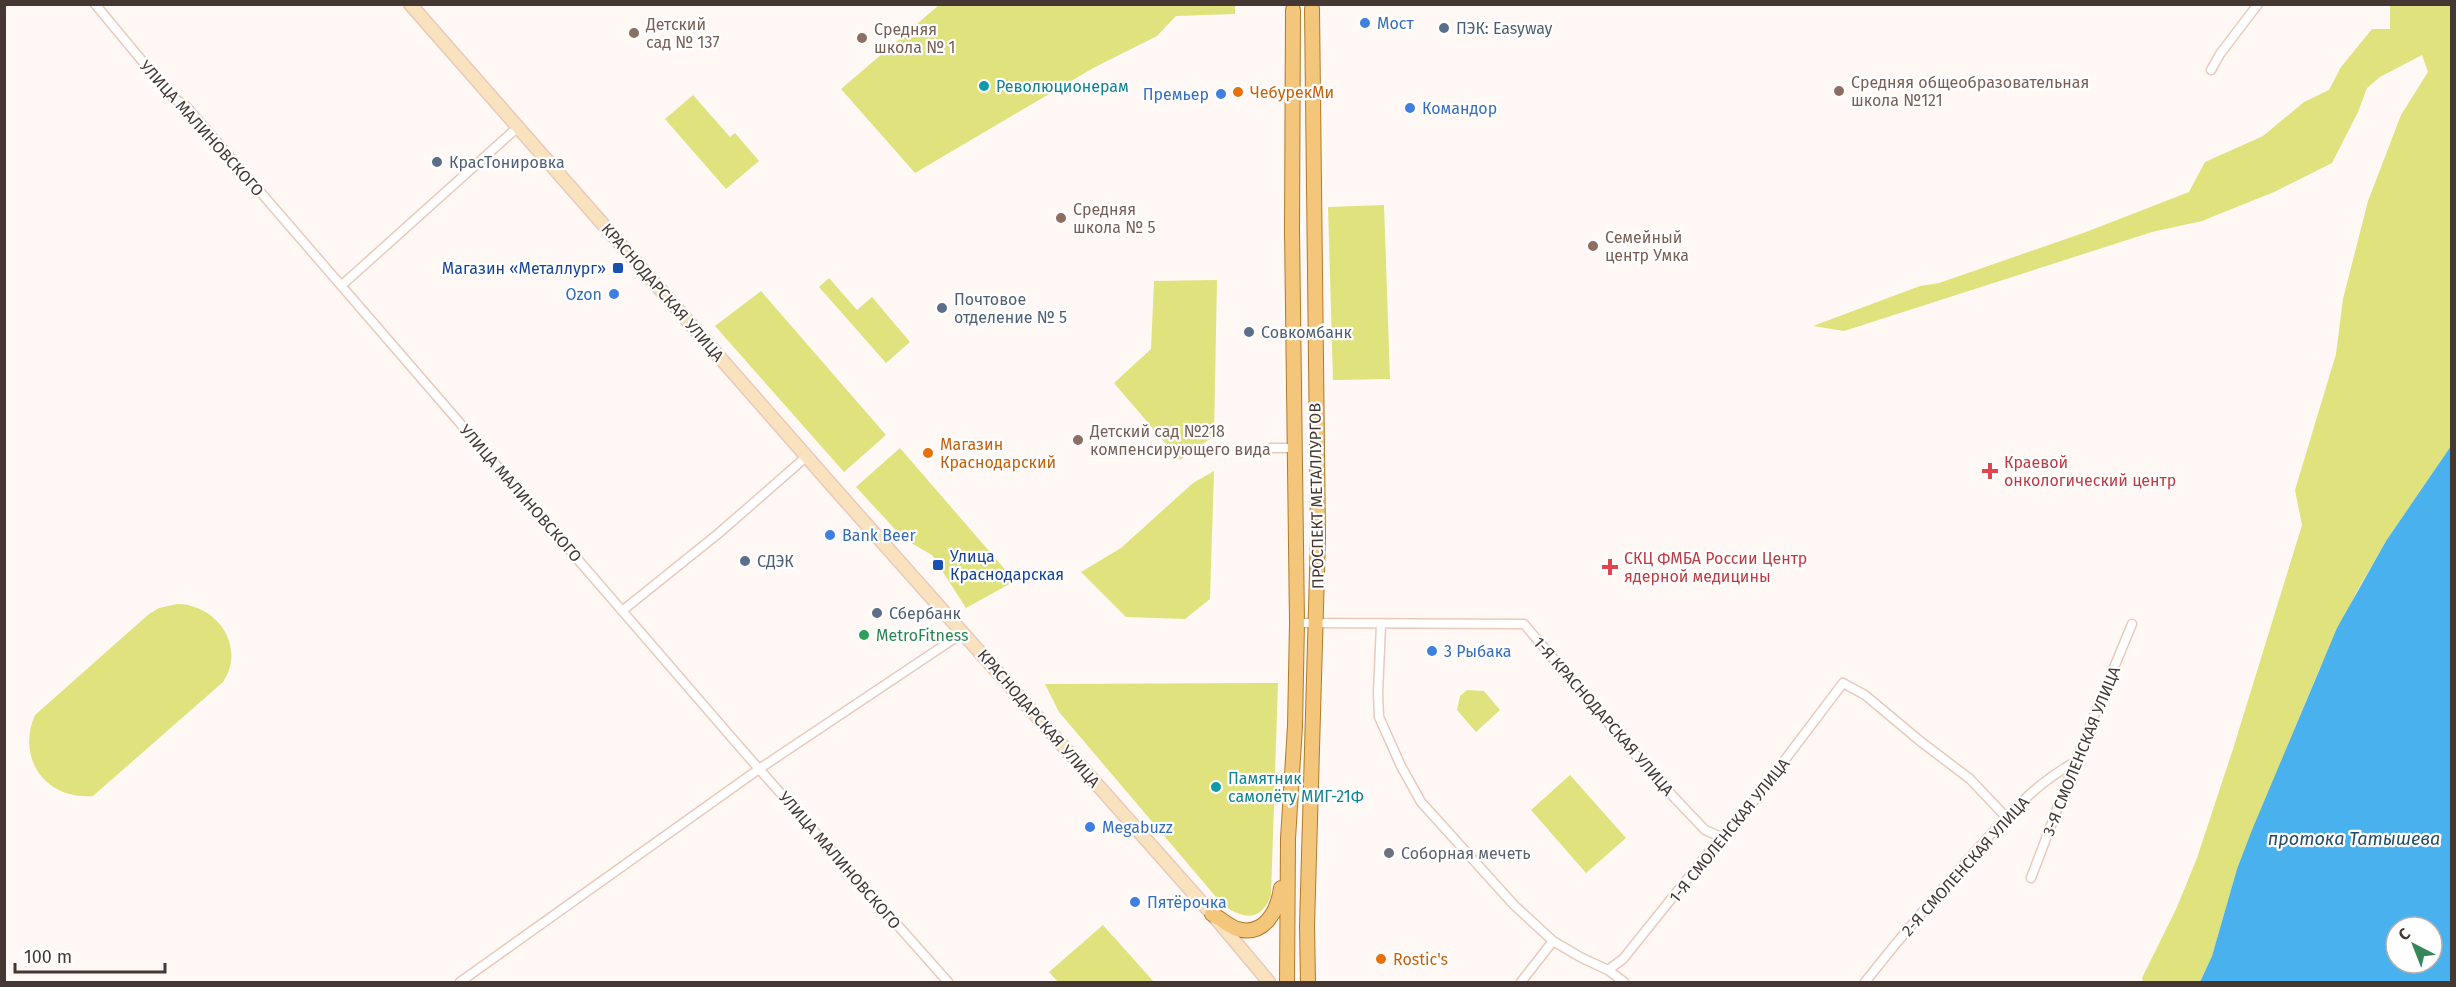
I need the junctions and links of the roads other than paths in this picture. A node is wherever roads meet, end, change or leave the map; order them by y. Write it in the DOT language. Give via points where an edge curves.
graph roads {
  1 [pos="95,4"];
  2 [pos="410,4"];
  3 [pos="2258,4"];
  4 [pos="1312,9"];
  5 [pos="1293,10"];
  6 [pos="2211,70"];
  7 [pos="518,127"];
  8 [pos="342,285"];
  9 [pos="1296,447"];
  10 [pos="1271,448"];
  11 [pos="806,456"];
  12 [pos="622,611"];
  13 [pos="1297,623"];
  14 [pos="1317,623"];
  15 [pos="2132,624"];
  16 [pos="1381,625"];
  17 [pos="964,632"];
  18 [pos="2075,762"];
  19 [pos="759,769"];
  20 [pos="2006,817"];
  21 [pos="1721,837"];
  22 [pos="1288,839"];
  23 [pos="2031,878"];
  24 [pos="1212,914"];
  25 [pos="1553,941"];
  26 [pos="1608,970"];
  27 [pos="460,982"];
  28 [pos="948,982"];
  29 [pos="1269,982"];
  30 [pos="1287,982"];
  31 [pos="1308,982"];
  32 [pos="1521,982"];
  33 [pos="1624,982"];
  34 [pos="1865,982"];
  1 -- 8 [label="street, УЛИЦА МАЛИНОВСКОГО" via="172,97 186,106"];
  2 -- 7 [label="main road, КРАСНОДАРСКАЯ УЛИЦА"];
  3 -- 6 [label="street"];
  4 -- 14 [label="main road, ПРОСПЕКТ МЕТАЛЛУРГОВ"];
  5 -- 9 [label="main road, ПРОСПЕКТ МЕТАЛЛУРГОВ"];
  7 -- 8 [label="street"];
  7 -- 11 [label="main road, КРАСНОДАРСКАЯ УЛИЦА"];
  8 -- 12 [label="street, УЛИЦА МАЛИНОВСКОГО"];
  9 -- 10 [label="street"];
  9 -- 13 [label="main road, ПРОСПЕКТ МЕТАЛЛУРГОВ"];
  11 -- 12 [label="street"];
  11 -- 17 [label="main road, КРАСНОДАРСКАЯ УЛИЦА"];
  12 -- 19 [label="street, УЛИЦА МАЛИНОВСКОГО"];
  13 -- 14 [label="street, 1-Я КРАСНОДАРСКАЯ УЛИЦА"];
  13 -- 22 [label="main road, ПРОСПЕКТ МЕТАЛЛУРГОВ"];
  14 -- 16 [label="street, 1-Я КРАСНОДАРСКАЯ УЛИЦА"];
  14 -- 31 [label="main road, ПРОСПЕКТ МЕТАЛЛУРГОВ"];
  15 -- 18 [label="street, 3-Я СМОЛЕНСКАЯ УЛИЦА"];
  16 -- 21 [label="street, 1-Я КРАСНОДАРСКАЯ УЛИЦА" via="1524,624 1650,772 1705,830"];
  16 -- 25 [label="street" via="1379,717 1406,775 1421,802 1514,905"];
  17 -- 19 [label="street"];
  17 -- 24 [label="main road, КРАСНОДАРСКАЯ УЛИЦА"];
  18 -- 20 [label="street, 2-Я СМОЛЕНСКАЯ УЛИЦА" via="2049,776"];
  18 -- 23 [label="street, 3-Я СМОЛЕНСКАЯ УЛИЦА"];
  19 -- 27 [label="street"];
  19 -- 28 [label="street, УЛИЦА МАЛИНОВСКОГО"];
  20 -- 21 [label="street, 1-Я СМОЛЕНСКАЯ УЛИЦА" via="1970,779 1865,694 1843,683 1731,831"];
  20 -- 34 [label="street, 2-Я СМОЛЕНСКАЯ УЛИЦА" via="1921,911"];
  21 -- 26 [label="street, 1-Я СМОЛЕНСКАЯ УЛИЦА" via="1623,959"];
  22 -- 24 [label="main road" via="1278,906 1270,920 1246,930"];
  22 -- 30 [label="main road, ПРОСПЕКТ МЕТАЛЛУРГОВ"];
  24 -- 29 [label="main road, КРАСНОДАРСКАЯ УЛИЦА"];
  25 -- 26 [label="street"];
  25 -- 32 [label="street"];
  26 -- 33 [label="street"];
}
